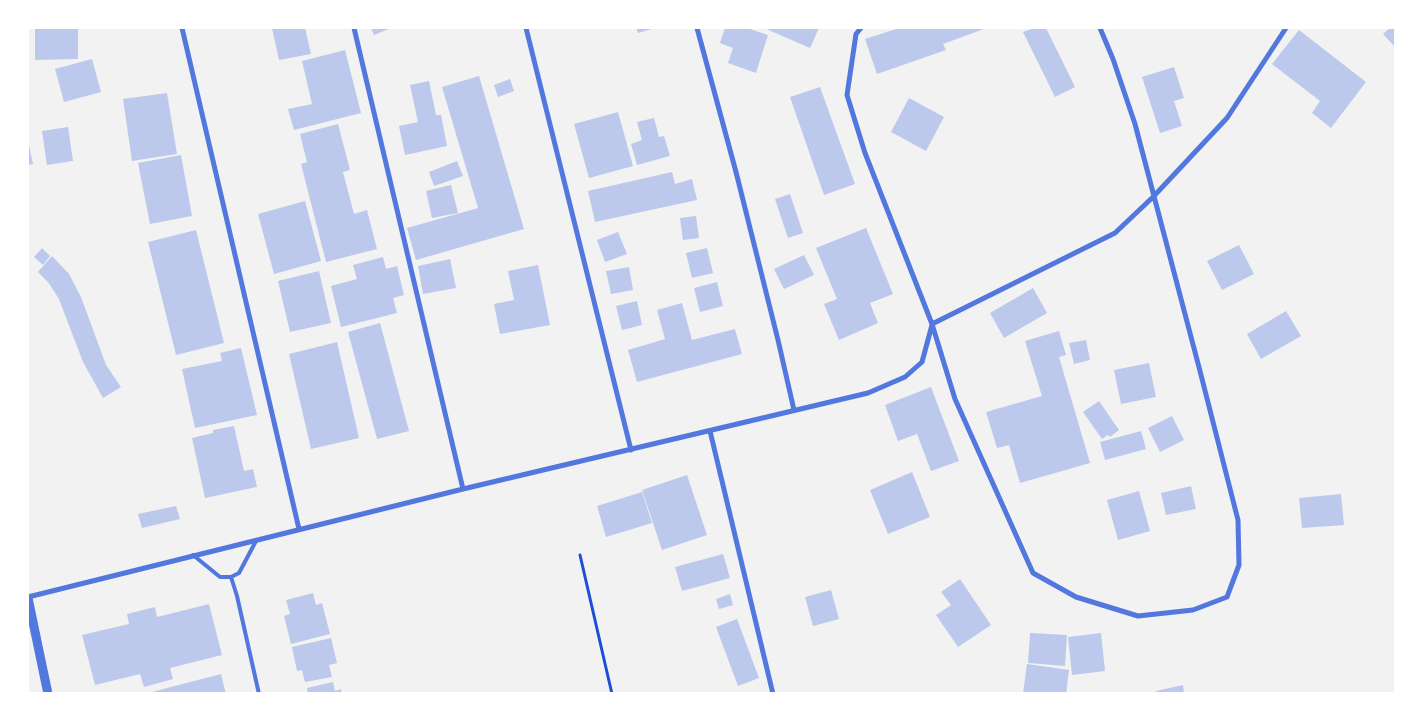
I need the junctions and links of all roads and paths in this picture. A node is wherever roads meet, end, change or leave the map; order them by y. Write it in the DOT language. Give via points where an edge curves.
graph roads {
  1 [pos="182,28"];
  2 [pos="354,28"];
  3 [pos="526,28"];
  4 [pos="697,28"];
  5 [pos="861,28"];
  6 [pos="1100,28"];
  7 [pos="1286,28"];
  8 [pos="1153,197"];
  9 [pos="932,324"];
  10 [pos="794,410"];
  11 [pos="710,431"];
  12 [pos="631,450"];
  13 [pos="463,489"];
  14 [pos="299,529"];
  15 [pos="256,541"];
  16 [pos="193,555"];
  17 [pos="580,555"];
  18 [pos="231,577"];
  19 [pos="28,598"];
  20 [pos="48,694"];
  21 [pos="259,694"];
  22 [pos="612,694"];
  23 [pos="773,694"];
  1 -- 14 [label="street"];
  2 -- 13 [label="street"];
  3 -- 12 [label="street"];
  4 -- 10 [label="street"];
  5 -- 9 [label="street" via="856,34 847,95"];
  6 -- 8 [label="street" via="1135,124"];
  7 -- 8 [label="street" via="1227,118"];
  8 -- 9 [label="street" via="1116,233"];
  8 -- 9 [label="street" via="1238,520 1239,565 1227,597 1193,610 1138,616 1076,597 1033,574 955,399"];
  9 -- 10 [label="street" via="922,362 905,377 868,393"];
  10 -- 11 [label="street"];
  11 -- 12 [label="street"];
  11 -- 23 [label="street"];
  12 -- 13 [label="street"];
  13 -- 14 [label="street"];
  14 -- 15 [label="street"];
  15 -- 16 [label="street"];
  15 -- 18 [label="lane" via="239,573"];
  16 -- 18 [label="lane" via="220,577"];
  16 -- 19 [label="street"];
  17 -- 22 [label="path"];
  18 -- 21 [label="lane"];
  19 -- 20 [label="street"];
}
